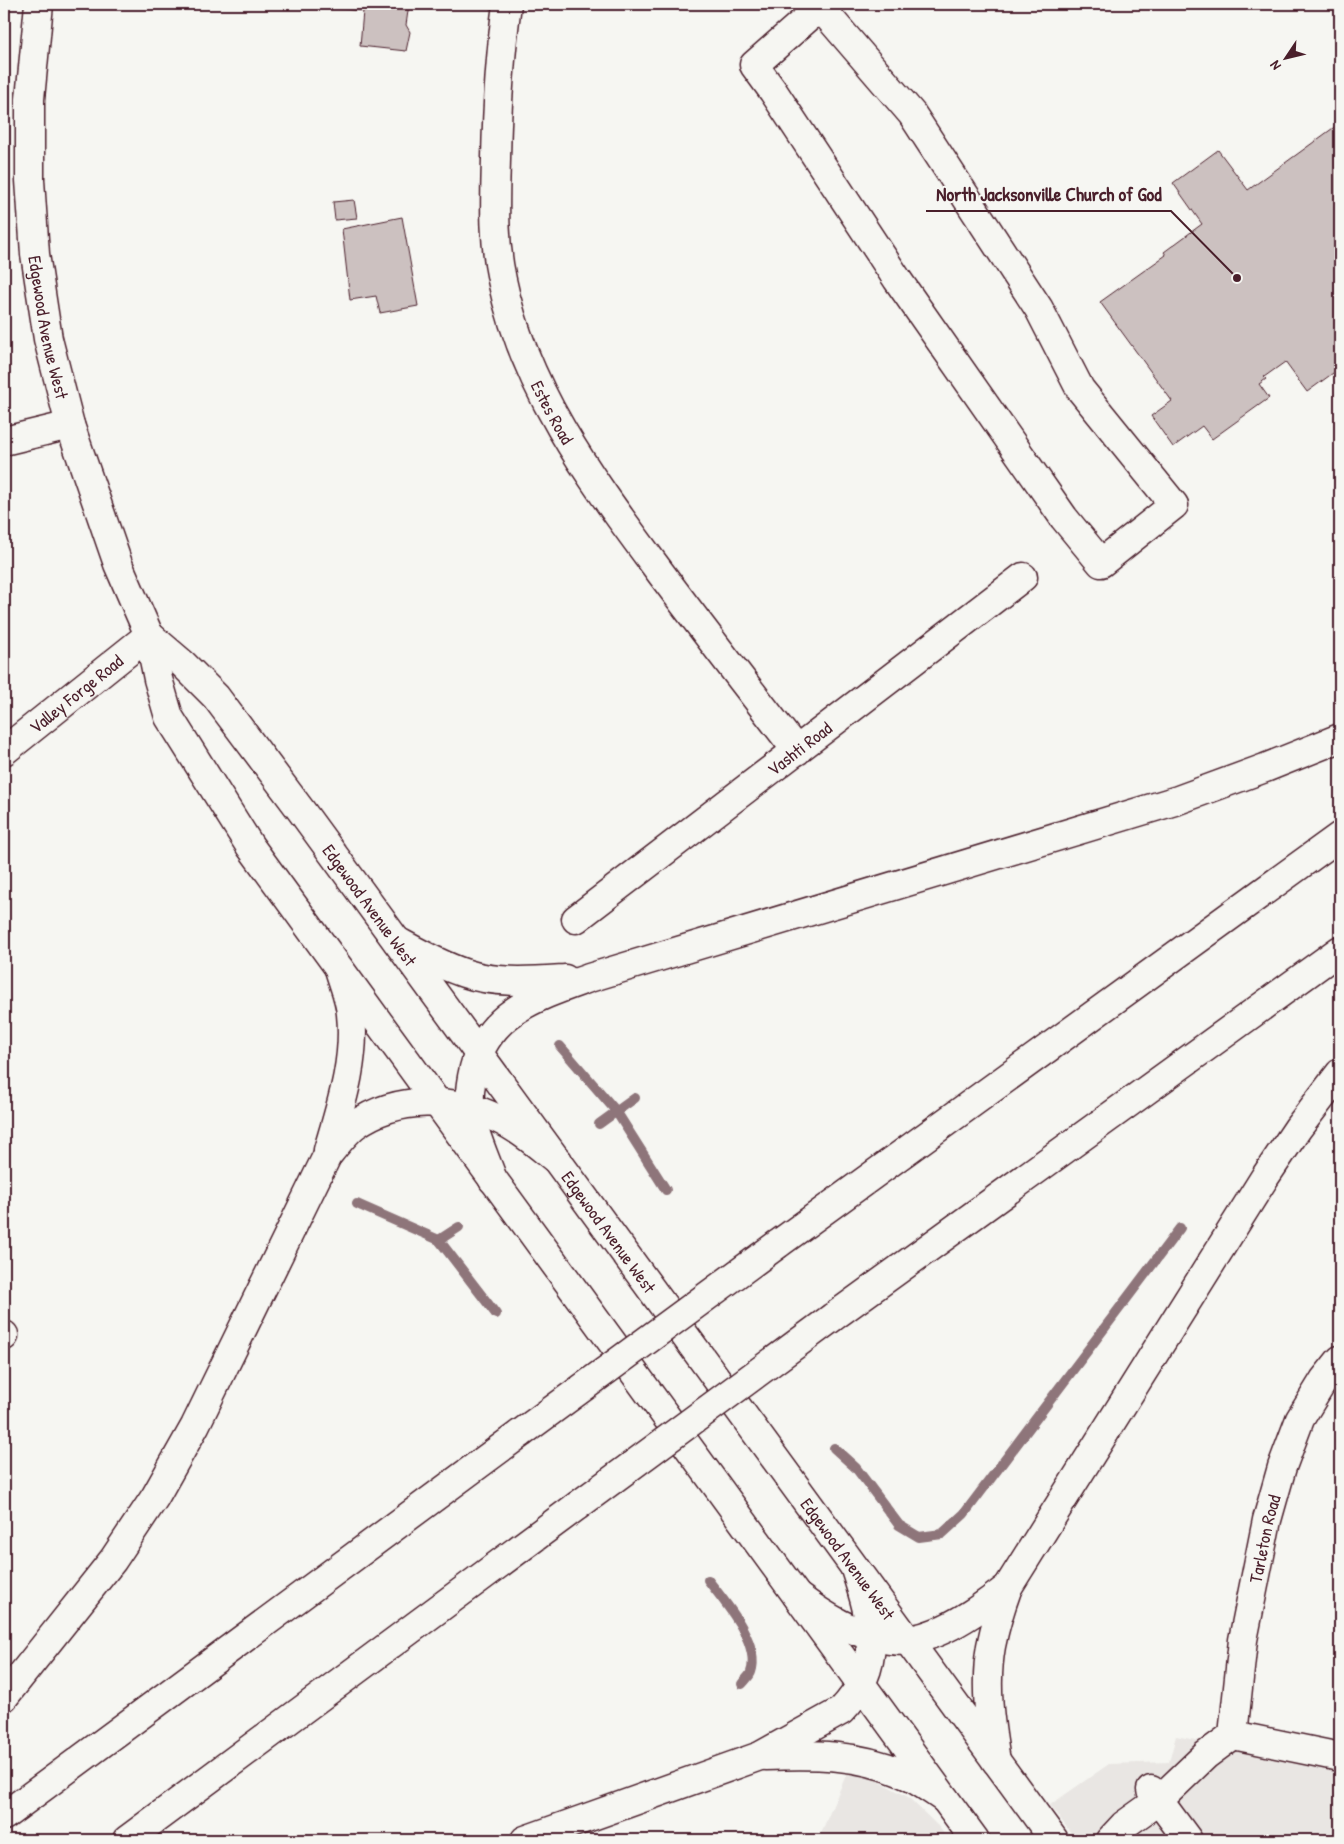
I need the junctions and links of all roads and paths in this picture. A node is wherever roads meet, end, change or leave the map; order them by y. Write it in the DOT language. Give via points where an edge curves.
graph roads {
  1 [pos="39,4"];
  2 [pos="508,4"];
  3 [pos="818,5"];
  4 [pos="70,425"];
  5 [pos="4,440"];
  6 [pos="1023,577"];
  7 [pos="150,635"];
  8 [pos="1340,738"];
  9 [pos="4,751"];
  10 [pos="797,751"];
  11 [pos="1340,836"];
  12 [pos="576,919"];
  13 [pos="397,941"];
  14 [pos="1340,950"];
  15 [pos="339,969"];
  16 [pos="589,978"];
  17 [pos="478,1053"];
  18 [pos="1340,1073"];
  19 [pos="437,1102"];
  20 [pos="470,1107"];
  21 [pos="327,1156"];
  22 [pos="558,1161"];
  23 [pos="493,1180"];
  24 [pos="1340,1360"];
  25 [pos="855,1569"];
  26 [pos="1008,1587"];
  27 [pos="797,1596"];
  28 [pos="872,1635"];
  29 [pos="908,1640"];
  30 [pos="861,1684"];
  31 [pos="4,1697"];
  32 [pos="1233,1735"];
  33 [pos="760,1756"];
  34 [pos="1340,1757"];
  35 [pos="996,1761"];
  36 [pos="1155,1795"];
  37 [pos="945,1799"];
  38 [pos="4,1816"];
  39 [pos="127,1840"];
  40 [pos="525,1840"];
  41 [pos="976,1840"];
  42 [pos="1054,1840"];
  43 [pos="1110,1840"];
  44 [pos="1188,1840"];
  1 -- 4 [label="main road, Edgewood Avenue West" via="30,99 30,180 35,254 48,339"];
  2 -- 10 [label="main road, Estes Road" via="498,84 494,227 502,280 516,333 544,398 575,454 697,622"];
  3 -- 3 [label="main road" via="912,114 1039,309 1080,389 1174,504 1101,563 1064,518 902,287 754,65"];
  4 -- 5 [label="main road"];
  4 -- 7 [label="main road, Edgewood Avenue West" via="118,564"];
  6 -- 10 [label="main road, Vashti Road"];
  7 -- 9 [label="main road, Valley Forge Road"];
  7 -- 13 [label="main road, Edgewood Avenue West" via="216,697"];
  7 -- 15 [label="main road, Edgewood Avenue West" via="169,717 250,846"];
  8 -- 16 [label="main road" via="1169,802"];
  10 -- 12 [label="main road, Vashti Road"];
  11 -- 38 [label="main road, bridge" via="778,1244"];
  13 -- 16 [label="main road" via="465,974 527,981"];
  13 -- 17 [label="main road, Edgewood Avenue West"];
  14 -- 39 [label="main road, bridge" via="833,1318"];
  15 -- 19 [label="main road, Edgewood Avenue West"];
  15 -- 21 [label="main road" via="351,1011 353,1041 349,1076"];
  16 -- 17 [label="main road" via="544,994 514,1010 494,1029"];
  17 -- 20 [label="main road"];
  17 -- 22 [label="main road, Edgewood Avenue West"];
  18 -- 26 [label="main road" via="1265,1177"];
  19 -- 20 [label="main road"];
  19 -- 21 [label="main road" via="409,1103 381,1111 354,1126"];
  19 -- 23 [label="main road, Edgewood Avenue West"];
  20 -- 22 [label="main road" via="499,1119"];
  20 -- 23 [label="main road"];
  21 -- 31 [label="main road" via="195,1426 156,1497 113,1560"];
  22 -- 25 [label="main road, Edgewood Avenue West"];
  23 -- 27 [label="main road, Edgewood Avenue West"];
  24 -- 32 [label="main road, Tarleton Road" via="1300,1419 1282,1467 1243,1640"];
  25 -- 28 [label="main road"];
  25 -- 29 [label="main road, Edgewood Avenue West"];
  26 -- 29 [label="main road" via="956,1624"];
  26 -- 35 [label="main road" via="991,1647 988,1679 989,1718"];
  27 -- 28 [label="main road" via="826,1617"];
  27 -- 30 [label="main road, Edgewood Avenue West"];
  28 -- 29 [label="main road"];
  28 -- 30 [label="main road" via="870,1659"];
  29 -- 35 [label="main road, Edgewood Avenue West"];
  30 -- 33 [label="main road" via="842,1711"];
  30 -- 37 [label="main road, Edgewood Avenue West"];
  32 -- 34 [label="main road"];
  32 -- 36 [label="main road"];
  33 -- 37 [label="main road" via="806,1754 873,1762 904,1773"];
  33 -- 40 [label="main road"];
  35 -- 42 [label="main road, Edgewood Avenue West"];
  36 -- 43 [label="main road"];
  36 -- 44 [label="main road"];
  37 -- 41 [label="main road, Edgewood Avenue West"];
}
